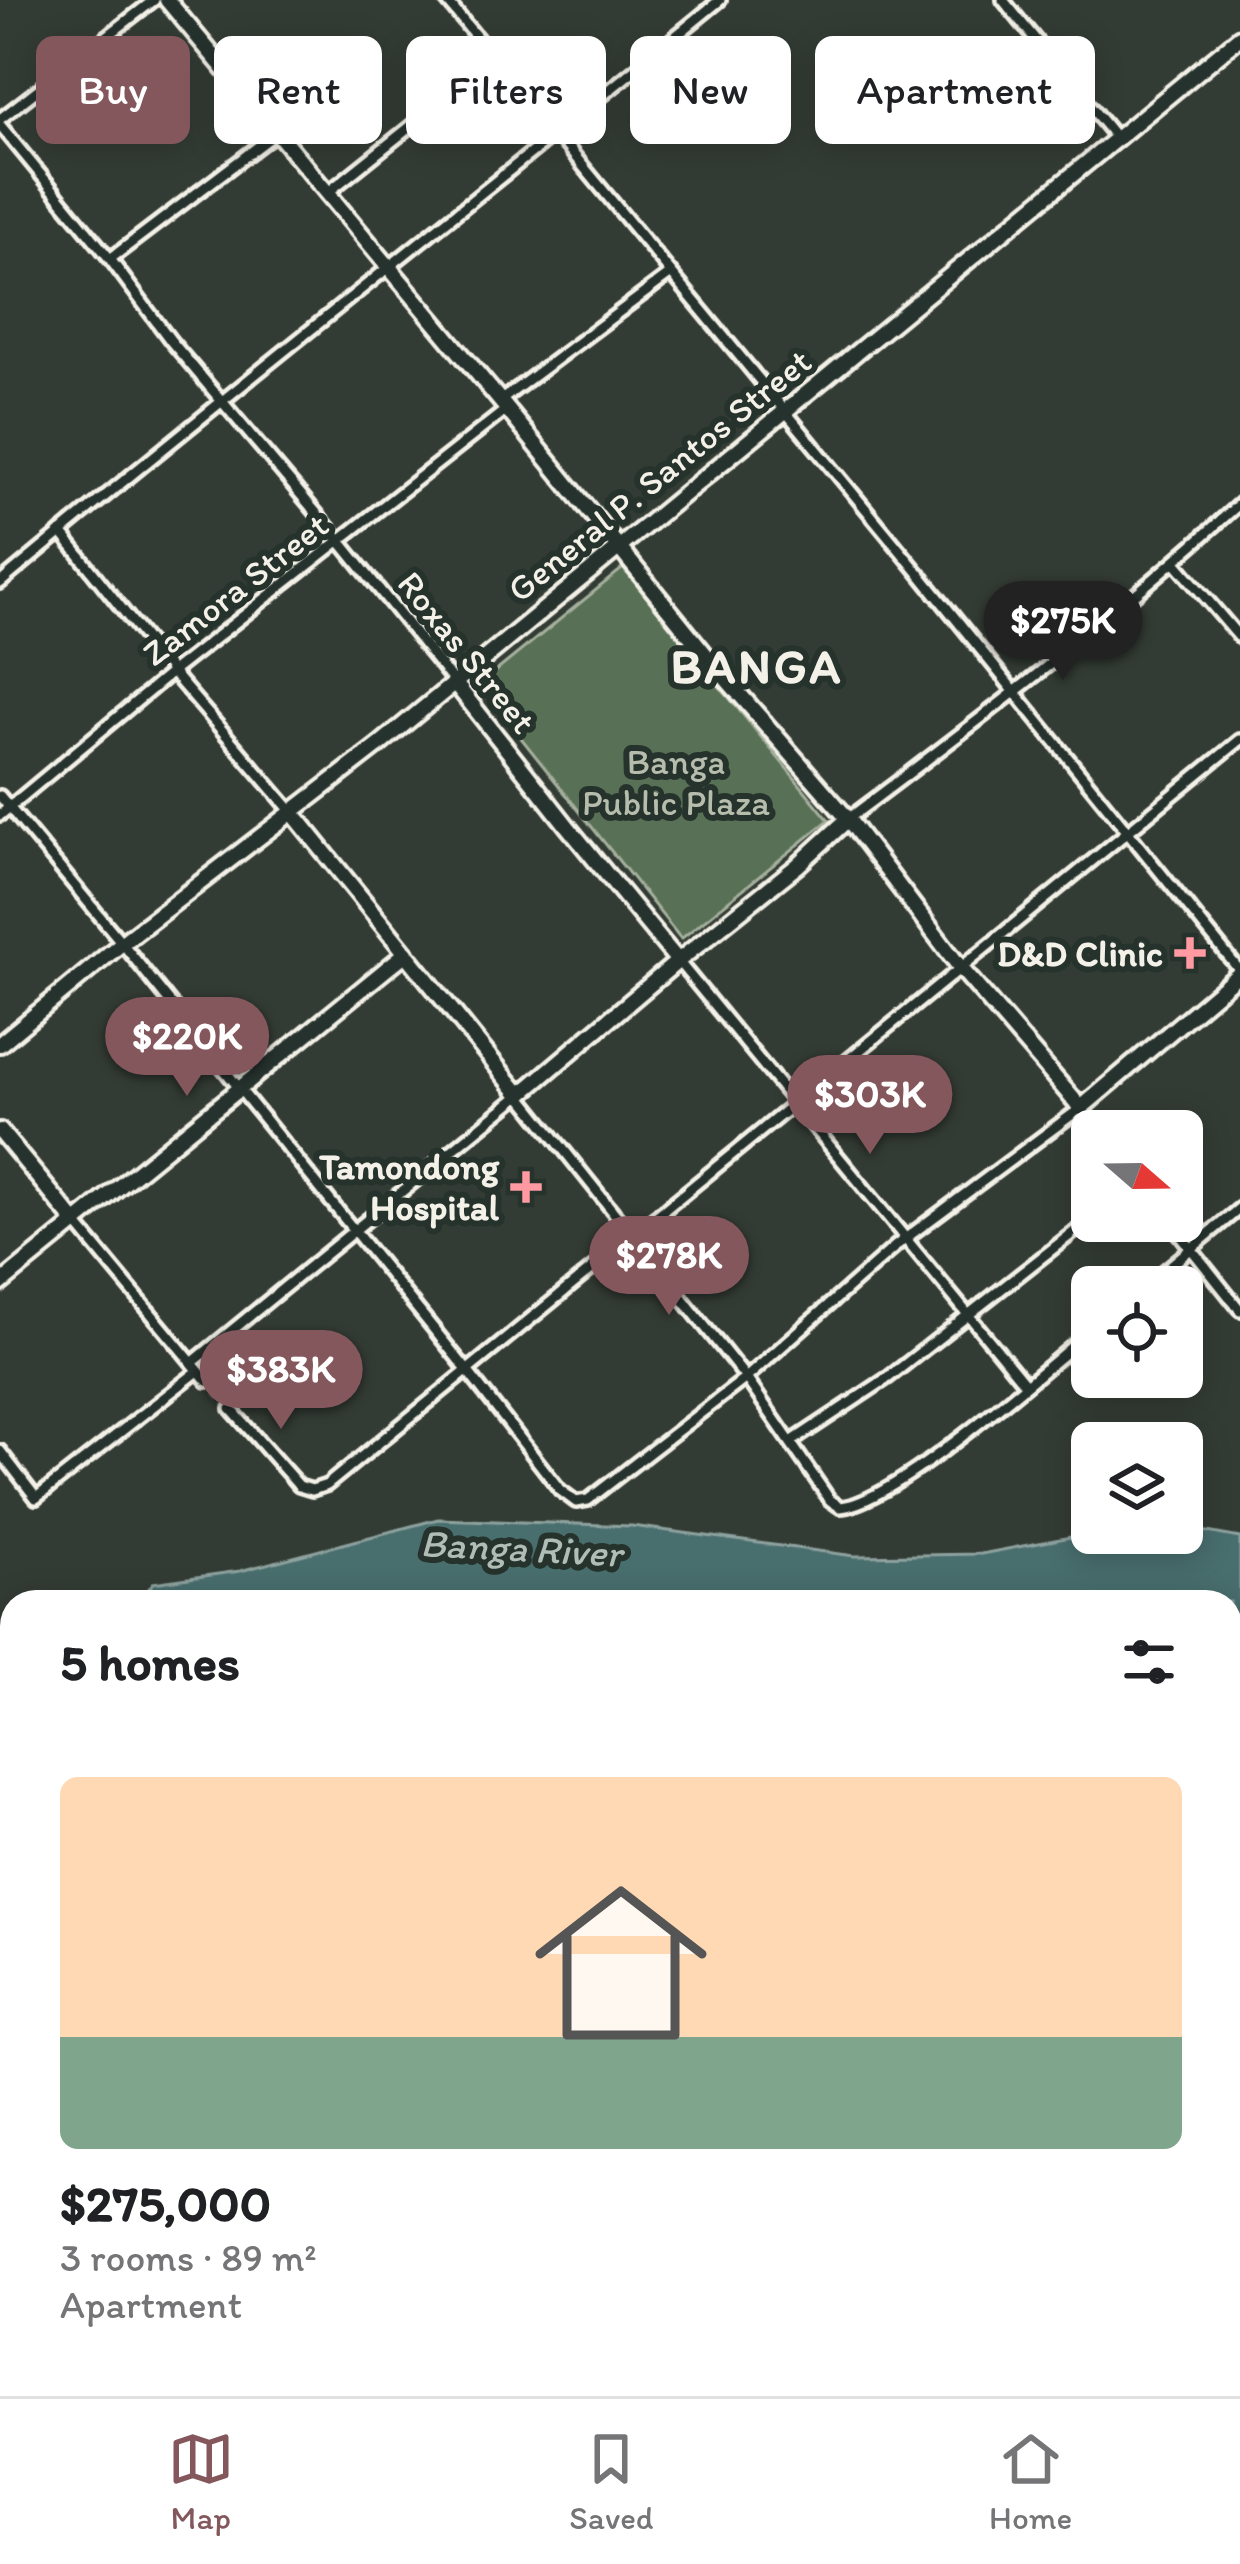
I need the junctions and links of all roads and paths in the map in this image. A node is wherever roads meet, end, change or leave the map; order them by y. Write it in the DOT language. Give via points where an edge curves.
graph roads {
  1 [pos="154,0"];
  2 [pos="167,0"];
  3 [pos="446,0"];
  4 [pos="720,0"];
  5 [pos="1003,0"];
  6 [pos="476,36"];
  7 [pos="1240,38"];
  8 [pos="214,57"];
  9 [pos="606,94"];
  10 [pos="0,122"];
  11 [pos="406,130"];
  12 [pos="1116,138"];
  13 [pos="262,144"];
  14 [pos="285,144"];
  15 [pos="544,144"];
  16 [pos="565,144"];
  17 [pos="326,194"];
  18 [pos="110,260"];
  19 [pos="388,269"];
  20 [pos="670,274"];
  21 [pos="221,400"];
  22 [pos="503,405"];
  23 [pos="785,411"];
  24 [pos="1240,502"];
  25 [pos="61,532"];
  26 [pos="340,541"];
  27 [pos="619,550"];
  28 [pos="1175,562"];
  29 [pos="0,583"];
  30 [pos="1240,638"];
  31 [pos="172,672"];
  32 [pos="454,682"];
  33 [pos="1015,694"];
  34 [pos="1240,740"];
  35 [pos="0,796"];
  36 [pos="4,811"];
  37 [pos="292,812"];
  38 [pos="848,819"];
  39 [pos="1128,830"];
  40 [pos="122,943"];
  41 [pos="406,953"];
  42 [pos="679,961"];
  43 [pos="959,966"];
  44 [pos="1240,972"];
  45 [pos="0,1044"];
  46 [pos="239,1089"];
  47 [pos="520,1095"];
  48 [pos="796,1103"];
  49 [pos="1081,1108"];
  50 [pos="0,1131"];
  51 [pos="1240,1208"];
  52 [pos="74,1222"];
  53 [pos="355,1232"];
  54 [pos="1071,1235"];
  55 [pos="632,1237"];
  56 [pos="908,1239"];
  57 [pos="1185,1242"];
  58 [pos="1191,1250"];
  59 [pos="1171,1266"];
  60 [pos="0,1284"];
  61 [pos="1240,1310"];
  62 [pos="968,1317"];
  63 [pos="1071,1347"];
  64 [pos="195,1367"];
  65 [pos="466,1369"];
  66 [pos="746,1378"];
  67 [pos="207,1381"];
  68 [pos="1024,1384"];
  69 [pos="231,1409"];
  70 [pos="791,1442"];
  71 [pos="0,1451"];
  1 -- 10 [label="street"];
  2 -- 8 [label="street"];
  3 -- 6 [label="street"];
  4 -- 9 [label="street"];
  5 -- 12 [label="street"];
  7 -- 12 [label="street, General P. Santos Street"];
  10 -- 18 [label="street, Roxas Street"];
  11 -- 17 [label="street"];
  12 -- 23 [label="street, General P. Santos Street"];
  13 -- 18 [label="street"];
  14 -- 17 [label="street"];
  15 -- 19 [label="street"];
  16 -- 20 [label="street"];
  17 -- 19 [label="street"];
  18 -- 21 [label="street, Roxas Street"];
  19 -- 21 [label="street"];
  19 -- 22 [label="street"];
  20 -- 22 [label="street, Zamora Street"];
  20 -- 23 [label="street"];
  21 -- 25 [label="street"];
  21 -- 26 [label="street, Roxas Street"];
  22 -- 26 [label="street, Zamora Street"];
  22 -- 27 [label="street"];
  23 -- 27 [label="street, General P. Santos Street"];
  23 -- 33 [label="street"];
  24 -- 28 [label="street"];
  25 -- 29 [label="street"];
  25 -- 31 [label="street"];
  26 -- 31 [label="street, Zamora Street"];
  26 -- 32 [label="street, Roxas Street"];
  27 -- 32 [label="street, General P. Santos Street"];
  27 -- 38 [label="street"];
  28 -- 30 [label="street"];
  28 -- 33 [label="street"];
  31 -- 36 [label="street, Zamora Street"];
  31 -- 37 [label="street"];
  32 -- 37 [label="street, General P. Santos Street"];
  32 -- 42 [label="street, Roxas Street"];
  33 -- 38 [label="street"];
  33 -- 39 [label="street"];
  34 -- 39 [label="street"];
  35 -- 36 [label="street"];
  36 -- 40 [label="street"];
  37 -- 40 [label="street, General P. Santos Street"];
  37 -- 41 [label="street"];
  38 -- 42 [label="street"];
  38 -- 43 [label="street"];
  39 -- 43 [label="street"];
  39 -- 44 [label="street"];
  40 -- 45 [label="street, General P. Santos Street"];
  40 -- 46 [label="street"];
  41 -- 46 [label="street"];
  41 -- 47 [label="street"];
  42 -- 47 [label="street"];
  42 -- 48 [label="street, Roxas Street"];
  43 -- 48 [label="street"];
  43 -- 49 [label="street"];
  44 -- 49 [label="street"];
  46 -- 52 [label="street"];
  46 -- 53 [label="street"];
  47 -- 53 [label="street"];
  47 -- 55 [label="street"];
  48 -- 55 [label="street"];
  48 -- 56 [label="street, Roxas Street"];
  49 -- 56 [label="street"];
  50 -- 52 [label="street"];
  51 -- 58 [label="street"];
  52 -- 60 [label="street"];
  52 -- 64 [label="street"];
  53 -- 64 [label="street"];
  53 -- 65 [label="street"];
  54 -- 62 [label="street"];
  55 -- 65 [label="street"];
  55 -- 66 [label="street"];
  56 -- 62 [label="street, Roxas Street"];
  56 -- 66 [label="street"];
  57 -- 58 [label="street"];
  58 -- 59 [label="street"];
  58 -- 61 [label="street"];
  62 -- 68 [label="street, Roxas Street"];
  62 -- 70 [label="street"];
  63 -- 68 [label="street"];
  64 -- 67 [label="street"];
  64 -- 71 [label="street" via="36,1498"];
  65 -- 66 [label="street" via="560,1490 580,1503"];
  65 -- 69 [label="street" via="320,1489 291,1479"];
  66 -- 70 [label="street"];
  68 -- 70 [label="street" via="929,1460 853,1506 834,1504"];
}
